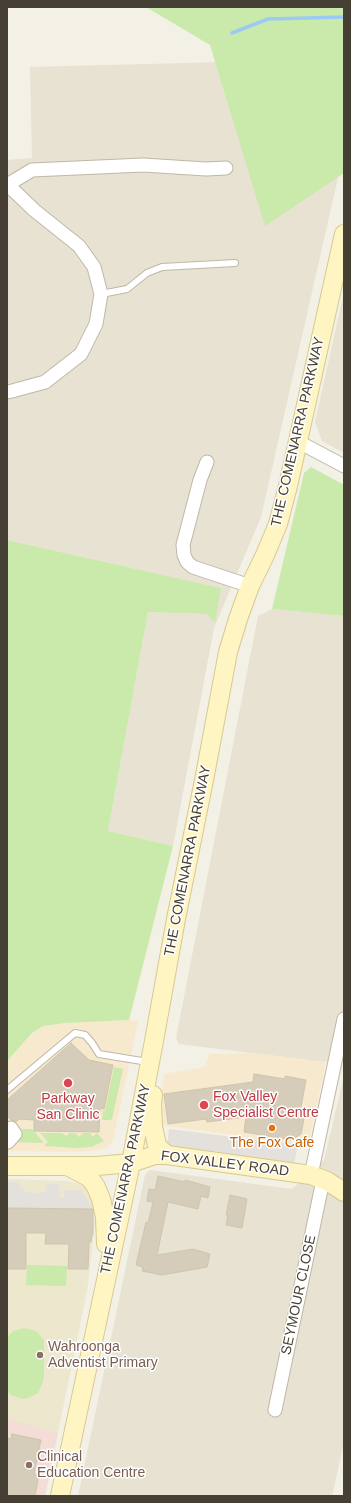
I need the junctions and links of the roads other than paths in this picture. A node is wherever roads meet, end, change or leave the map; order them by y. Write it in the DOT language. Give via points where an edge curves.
graph roads {
  1 [pos="226,168"];
  2 [pos="7,185"];
  3 [pos="344,234"];
  4 [pos="235,263"];
  5 [pos="101,294"];
  6 [pos="7,392"];
  7 [pos="297,441"];
  8 [pos="207,462"];
  9 [pos="344,466"];
  10 [pos="250,586"];
  11 [pos="344,1019"];
  12 [pos="154,1041"];
  13 [pos="150,1063"];
  14 [pos="7,1090"];
  15 [pos="7,1132"];
  16 [pos="7,1140"];
  17 [pos="167,1156"];
  18 [pos="131,1163"];
  19 [pos="7,1166"];
  20 [pos="68,1166"];
  21 [pos="326,1179"];
  22 [pos="344,1192"];
  23 [pos="106,1274"];
  24 [pos="275,1410"];
  25 [pos="60,1496"];
  1 -- 2 [label="street" via="143,165 32,170"];
  2 -- 5 [label="street" via="79,246 94,267"];
  3 -- 7 [label="main road, THE COMENARRA PARKWAY"];
  4 -- 5 [label="lane" via="162,267 147,273 127,290"];
  5 -- 6 [label="street" via="96,324 81,354 45,382"];
  7 -- 9 [label="street"];
  7 -- 10 [label="main road, THE COMENARRA PARKWAY" via="278,524"];
  8 -- 10 [label="street" via="183,545 184,555 193,567"];
  10 -- 12 [label="main road, THE COMENARRA PARKWAY" via="228,652"];
  11 -- 21 [label="street, SEYMOUR CLOSE"];
  12 -- 13 [label="main road, THE COMENARRA PARKWAY"];
  12 -- 17 [label="main road" via="152,1119 157,1145"];
  13 -- 14 [label="lane" via="99,1054 85,1035 75,1033"];
  13 -- 18 [label="main road, THE COMENARRA PARKWAY"];
  15 -- 16 [label="street" via="11,1128 15,1134 8,1142"];
  17 -- 18 [label="main road, FOX VALLEY ROAD" via="155,1155"];
  17 -- 21 [label="main road, FOX VALLEY ROAD"];
  18 -- 20 [label="main road, FOX VALLEY ROAD"];
  18 -- 23 [label="main road, THE COMENARRA PARKWAY"];
  19 -- 20 [label="main road, FOX VALLEY ROAD"];
  20 -- 23 [label="main road" via="90,1178 100,1199 105,1217"];
  21 -- 22 [label="main road, FOX VALLEY ROAD"];
  21 -- 24 [label="street, SEYMOUR CLOSE"];
  23 -- 25 [label="main road, THE COMENARRA PARKWAY"];
}
